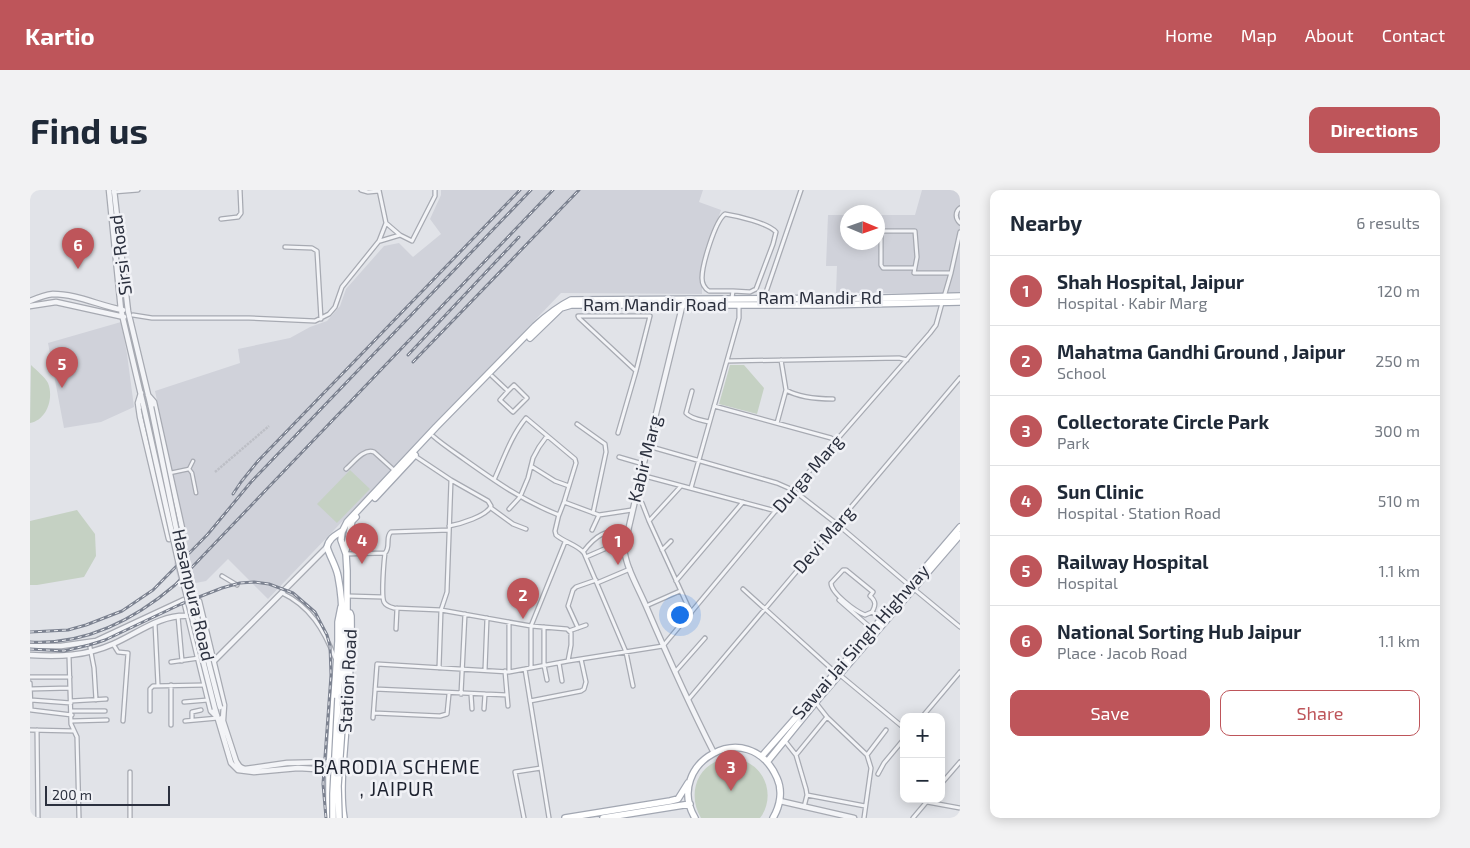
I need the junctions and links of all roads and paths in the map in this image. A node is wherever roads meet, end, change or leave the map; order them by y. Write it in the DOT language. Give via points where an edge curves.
graph roads {
  1 [pos="138,190"];
  2 [pos="240,190"];
  3 [pos="361,190"];
  4 [pos="435,190"];
  5 [pos="801,190"];
  6 [pos="112,191"];
  7 [pos="379,191"];
  8 [pos="960,208"];
  9 [pos="221,219"];
  10 [pos="386,223"];
  11 [pos="960,223"];
  12 [pos="960,232"];
  13 [pos="400,235"];
  14 [pos="379,241"];
  15 [pos="285,247"];
  16 [pos="914,268"];
  17 [pos="951,273"];
  18 [pos="733,291"];
  19 [pos="960,296"];
  20 [pos="732,299"];
  21 [pos="943,299"];
  22 [pos="30,300"];
  23 [pos="641,302"];
  24 [pos="684,302"];
  25 [pos="764,302"];
  26 [pos="960,302"];
  27 [pos="739,305"];
  28 [pos="30,306"];
  29 [pos="121,310"];
  30 [pos="128,310"];
  31 [pos="641,315"];
  32 [pos="122,317"];
  33 [pos="132,317"];
  34 [pos="321,319"];
  35 [pos="781,360"];
  36 [pos="908,360"];
  37 [pos="727,361"];
  38 [pos="636,371"];
  39 [pos="492,376"];
  40 [pos="960,378"];
  41 [pos="786,390"];
  42 [pos="508,391"];
  43 [pos="692,391"];
  44 [pos="140,393"];
  45 [pos="148,395"];
  46 [pos="833,399"];
  47 [pos="714,406"];
  48 [pos="709,422"];
  49 [pos="776,423"];
  50 [pos="577,424"];
  51 [pos="618,433"];
  52 [pos="433,436"];
  53 [pos="547,436"];
  54 [pos="836,441"];
  55 [pos="648,445"];
  56 [pos="415,455"];
  57 [pos="620,457"];
  58 [pos="699,460"];
  59 [pos="193,461"];
  60 [pos="643,464"];
  61 [pos="531,466"];
  62 [pos="189,469"];
  63 [pos="346,469"];
  64 [pos="395,471"];
  65 [pos="169,473"];
  66 [pos="640,475"];
  67 [pos="451,480"];
  68 [pos="494,480"];
  69 [pos="570,486"];
  70 [pos="681,486"];
  71 [pos="691,488"];
  72 [pos="793,490"];
  73 [pos="196,492"];
  74 [pos="520,497"];
  75 [pos="635,498"];
  76 [pos="564,502"];
  77 [pos="743,502"];
  78 [pos="491,508"];
  79 [pos="509,509"];
  80 [pos="632,510"];
  81 [pos="776,511"];
  82 [pos="593,513"];
  83 [pos="559,514"];
  84 [pos="599,515"];
  85 [pos="649,521"];
  86 [pos="837,524"];
  87 [pos="960,527"];
  88 [pos="449,528"];
  89 [pos="526,529"];
  90 [pos="592,530"];
  91 [pos="342,531"];
  92 [pos="627,532"];
  93 [pos="960,535"];
  94 [pos="625,540"];
  95 [pos="671,541"];
  96 [pos="565,542"];
  97 [pos="327,547"];
  98 [pos="345,550"];
  99 [pos="662,550"];
  100 [pos="583,552"];
  101 [pos="385,553"];
  102 [pos="586,557"];
  103 [pos="630,569"];
  104 [pos="222,576"];
  105 [pos="596,581"];
  106 [pos="676,582"];
  107 [pos="237,585"];
  108 [pos="912,587"];
  109 [pos="743,589"];
  110 [pos="680,591"];
  111 [pos="282,593"];
  112 [pos="347,596"];
  113 [pos="382,597"];
  114 [pos="184,600"];
  115 [pos="838,600"];
  116 [pos="344,606"];
  117 [pos="646,606"];
  118 [pos="397,608"];
  119 [pos="765,608"];
  120 [pos="441,610"];
  121 [pos="872,612"];
  122 [pos="691,613"];
  123 [pos="465,614"];
  124 [pos="178,615"];
  125 [pos="188,616"];
  126 [pos="345,616"];
  127 [pos="487,618"];
  128 [pos="881,619"];
  129 [pos="510,622"];
  130 [pos="155,624"];
  131 [pos="586,625"];
  132 [pos="531,626"];
  133 [pos="544,627"];
  134 [pos="960,627"];
  135 [pos="578,628"];
  136 [pos="396,629"];
  137 [pos="872,629"];
  138 [pos="570,631"];
  139 [pos="705,638"];
  140 [pos="89,642"];
  141 [pos="113,644"];
  142 [pos="30,646"];
  143 [pos="663,646"];
  144 [pos="91,652"];
  145 [pos="626,652"];
  146 [pos="30,656"];
  147 [pos="70,656"];
  148 [pos="213,659"];
  149 [pos="581,659"];
  150 [pos="182,661"];
  151 [pos="200,661"];
  152 [pos="336,661"];
  153 [pos="568,661"];
  154 [pos="171,662"];
  155 [pos="559,662"];
  156 [pos="544,665"];
  157 [pos="439,668"];
  158 [pos="531,668"];
  159 [pos="463,669"];
  160 [pos="525,669"];
  161 [pos="485,670"];
  162 [pos="507,672"];
  163 [pos="675,672"];
  164 [pos="960,672"];
  165 [pos="838,673"];
  166 [pos="70,676"];
  167 [pos="30,678"];
  168 [pos="546,680"];
  169 [pos="562,681"];
  170 [pos="30,683"];
  171 [pos="158,685"];
  172 [pos="171,685"];
  173 [pos="206,685"];
  174 [pos="633,686"];
  175 [pos="70,688"];
  176 [pos="375,689"];
  177 [pos="30,691"];
  178 [pos="449,694"];
  179 [pos="461,694"];
  180 [pos="471,694"];
  181 [pos="485,694"];
  182 [pos="507,695"];
  183 [pos="30,700"];
  184 [pos="96,700"];
  185 [pos="106,700"];
  186 [pos="209,700"];
  187 [pos="530,701"];
  188 [pos="688,701"];
  189 [pos="71,702"];
  190 [pos="184,702"];
  191 [pos="815,703"];
  192 [pos="508,706"];
  193 [pos="218,708"];
  194 [pos="472,709"];
  195 [pos="484,709"];
  196 [pos="201,710"];
  197 [pos="105,711"];
  198 [pos="150,711"];
  199 [pos="72,713"];
  200 [pos="374,713"];
  201 [pos="925,713"];
  202 [pos="827,717"];
  203 [pos="373,718"];
  204 [pos="219,719"];
  205 [pos="107,720"];
  206 [pos="192,720"];
  207 [pos="71,721"];
  208 [pos="123,721"];
  209 [pos="185,721"];
  210 [pos="900,725"];
  211 [pos="171,726"];
  212 [pos="30,730"];
  213 [pos="37,730"];
  214 [pos="886,730"];
  215 [pos="74,731"];
  216 [pos="784,740"];
  217 [pos="900,744"];
  218 [pos="714,752"];
  219 [pos="796,755"];
  220 [pos="867,755"];
  221 [pos="762,756"];
  222 [pos="330,762"];
  223 [pos="343,762"];
  224 [pos="767,762"];
  225 [pos="960,762"];
  226 [pos="541,768"];
  227 [pos="329,770"];
  228 [pos="343,770"];
  229 [pos="130,772"];
  230 [pos="878,774"];
  231 [pos="692,777"];
  232 [pos="945,779"];
  233 [pos="807,795"];
  234 [pos="780,801"];
  235 [pos="926,803"];
  236 [pos="940,803"];
  237 [pos="690,804"];
  238 [pos="865,806"];
  239 [pos="804,807"];
  240 [pos="960,808"];
  241 [pos="38,818"];
  242 [pos="79,818"];
  243 [pos="130,818"];
  244 [pos="331,818"];
  245 [pos="338,818"];
  246 [pos="344,818"];
  247 [pos="524,818"];
  248 [pos="549,818"];
  249 [pos="566,818"];
  250 [pos="603,818"];
  251 [pos="695,818"];
  252 [pos="773,818"];
  253 [pos="854,818"];
  254 [pos="864,818"];
  255 [pos="913,818"];
  1 -- 6 [label="street"];
  2 -- 9 [label="street" via="241,213 238,217"];
  3 -- 7 [label="street"];
  4 -- 13 [label="street" via="435,196 412,240"];
  5 -- 25 [label="street"];
  6 -- 29 [label="street, Sirsi Road"];
  6 -- 30 [label="street, Sirsi Road"];
  7 -- 10 [label="street"];
  8 -- 11 [label="street" via="956,213"];
  10 -- 13 [label="street"];
  10 -- 14 [label="street"];
  12 -- 17 [label="street, Durga Marg"];
  13 -- 14 [label="street"];
  14 -- 34 [label="street" via="342,287 335,307"];
  15 -- 34 [label="street" via="317,251"];
  16 -- 16 [label="street" via="917,257 915,231 881,231 881,265 884,268"];
  16 -- 17 [label="street" via="914,273"];
  17 -- 21 [label="street, Durga Marg"];
  18 -- 18 [label="street" via="756,289 776,232 773,228 725,214 716,225 702,278 709,291"];
  18 -- 20 [label="street"];
  19 -- 21 [label="main road, Ram Mandir Rd"];
  20 -- 24 [label="main road, Ram Mandir Rd"];
  20 -- 25 [label="main road, Ram Mandir Rd"];
  21 -- 25 [label="main road, Ram Mandir Rd"];
  21 -- 26 [label="main road"];
  21 -- 36 [label="street, Durga Marg" via="936,325"];
  22 -- 29 [label="street" via="55,294"];
  23 -- 24 [label="main road, Ram Mandir Rd"];
  23 -- 31 [label="street"];
  23 -- 39 [label="main road, Ram Mandir Road" via="561,308"];
  23 -- 64 [label="main road, Ram Mandir Rd" via="571,300 562,304"];
  24 -- 27 [label="main road, Ram Mandir Road"];
  24 -- 55 [label="street, Kabir Marg"];
  25 -- 27 [label="main road, Ram Mandir Road"];
  27 -- 37 [label="street" via="739,318"];
  28 -- 32 [label="street" via="56,302"];
  29 -- 30 [label="street"];
  29 -- 32 [label="street, Sirsi Road"];
  30 -- 33 [label="street, Sirsi Road"];
  31 -- 38 [label="street" via="650,317"];
  31 -- 38 [label="street" via="578,316"];
  32 -- 33 [label="street"];
  32 -- 44 [label="street, Sirsi Road"];
  33 -- 34 [label="street"];
  33 -- 45 [label="street, Hasanpura Road"];
  35 -- 36 [label="street"];
  35 -- 37 [label="street"];
  35 -- 41 [label="street"];
  36 -- 54 [label="street, Durga Marg"];
  37 -- 47 [label="street"];
  38 -- 51 [label="street"];
  39 -- 42 [label="street"];
  39 -- 52 [label="main road, Ram Mandir Road"];
  40 -- 86 [label="street, Devi Marg"];
  41 -- 46 [label="street" via="816,399"];
  41 -- 49 [label="street"];
  42 -- 42 [label="street" via="514,386 526,398 513,412 500,400"];
  43 -- 48 [label="street" via="686,413"];
  44 -- 65 [label="street" via="140,417 168,539 176,537 182,528"];
  44 -- 193 [label="street, bridge" via="180,569"];
  45 -- 65 [label="street" via="154,402"];
  45 -- 193 [label="street, Hasanpura Road, bridge"];
  47 -- 48 [label="street"];
  47 -- 49 [label="street"];
  48 -- 58 [label="street"];
  49 -- 54 [label="street"];
  50 -- 82 [label="street" via="606,448"];
  52 -- 56 [label="main road, Ram Mandir Road"];
  52 -- 68 [label="street"];
  53 -- 61 [label="street"];
  53 -- 68 [label="street" via="526,418 507,447"];
  53 -- 69 [label="street" via="575,460"];
  54 -- 72 [label="street, Durga Marg"];
  55 -- 58 [label="street"];
  55 -- 60 [label="street, Kabir Marg"];
  56 -- 67 [label="street"];
  56 -- 98 [label="main road, Ram Mandir Road" via="352,521"];
  57 -- 60 [label="street"];
  58 -- 71 [label="street"];
  58 -- 72 [label="street"];
  59 -- 62 [label="street"];
  60 -- 66 [label="street, Kabir Marg"];
  61 -- 69 [label="street"];
  61 -- 74 [label="street"];
  62 -- 65 [label="street"];
  62 -- 73 [label="street"];
  63 -- 64 [label="street" via="370,450"];
  64 -- 91 [label="main road"];
  66 -- 70 [label="street"];
  66 -- 75 [label="street, Kabir Marg"];
  67 -- 78 [label="street" via="490,503"];
  67 -- 88 [label="street"];
  68 -- 74 [label="street"];
  69 -- 76 [label="street"];
  70 -- 71 [label="street"];
  70 -- 85 [label="street"];
  71 -- 77 [label="street"];
  72 -- 81 [label="street, Durga Marg"];
  72 -- 86 [label="street"];
  74 -- 79 [label="street"];
  74 -- 83 [label="street"];
  75 -- 80 [label="street, Kabir Marg"];
  75 -- 85 [label="street" via="642,502"];
  76 -- 82 [label="street"];
  76 -- 83 [label="street"];
  77 -- 81 [label="street"];
  77 -- 106 [label="street"];
  78 -- 88 [label="street"];
  78 -- 89 [label="street"];
  80 -- 84 [label="street"];
  80 -- 92 [label="street, Kabir Marg"];
  81 -- 122 [label="street, Durga Marg"];
  82 -- 84 [label="street"];
  83 -- 96 [label="street" via="555,531"];
  84 -- 90 [label="street"];
  85 -- 99 [label="street"];
  86 -- 108 [label="street"];
  86 -- 119 [label="street, Devi Marg"];
  87 -- 108 [label="main road, Sawai Jai Singh Highway"];
  88 -- 101 [label="street" via="391,532"];
  88 -- 120 [label="street" via="447,592"];
  91 -- 97 [label="main road" via="331,539"];
  91 -- 98 [label="main road"];
  92 -- 94 [label="street, Kabir Marg"];
  92 -- 100 [label="street" via="597,536"];
  93 -- 108 [label="main road"];
  94 -- 102 [label="street"];
  94 -- 103 [label="street, Kabir Marg" via="625,555"];
  95 -- 99 [label="street"];
  96 -- 100 [label="street"];
  96 -- 132 [label="street"];
  97 -- 111 [label="street"];
  97 -- 116 [label="main road, Station Road"];
  98 -- 101 [label="street"];
  98 -- 112 [label="main road, Station Road"];
  99 -- 106 [label="street"];
  100 -- 102 [label="street"];
  101 -- 113 [label="street"];
  102 -- 105 [label="street"];
  103 -- 105 [label="street"];
  103 -- 117 [label="street, Kabir Marg"];
  104 -- 107 [label="street"];
  105 -- 135 [label="street" via="573,590 568,606"];
  105 -- 145 [label="street"];
  106 -- 110 [label="street"];
  108 -- 128 [label="main road, Sawai Jai Singh Highway"];
  108 -- 134 [label="street"];
  108 -- 165 [label="main road"];
  109 -- 119 [label="street"];
  110 -- 117 [label="street"];
  110 -- 122 [label="street"];
  111 -- 148 [label="street" via="219,657"];
  111 -- 152 [label="street" via="294,599 316,620"];
  112 -- 113 [label="street"];
  112 -- 116 [label="main road, Station Road"];
  113 -- 118 [label="street" via="385,604"];
  114 -- 125 [label="street"];
  114 -- 140 [label="street"];
  114 -- 148 [label="street" via="199,601"];
  115 -- 137 [label="street"];
  116 -- 126 [label="main road"];
  116 -- 152 [label="main road" via="338,622"];
  116 -- 223 [label="main road, Station Road" via="351,616 352,642"];
  117 -- 143 [label="street, Kabir Marg"];
  118 -- 120 [label="street"];
  118 -- 136 [label="street"];
  119 -- 165 [label="street"];
  119 -- 188 [label="street, Devi Marg"];
  120 -- 123 [label="street"];
  120 -- 157 [label="street"];
  121 -- 121 [label="street" via="860,613 832,589 831,583 843,570 873,592 870,596 875,603"];
  121 -- 128 [label="street"];
  122 -- 143 [label="street, Durga Marg"];
  123 -- 127 [label="street"];
  123 -- 159 [label="street"];
  124 -- 125 [label="street"];
  124 -- 130 [label="street"];
  124 -- 150 [label="street"];
  125 -- 151 [label="street"];
  126 -- 244 [label="main road, bridge"];
  126 -- 245 [label="main road, bridge" via="347,640"];
  127 -- 129 [label="street"];
  127 -- 161 [label="street"];
  128 -- 137 [label="main road, Sawai Jai Singh Highway"];
  129 -- 132 [label="street"];
  129 -- 162 [label="street"];
  130 -- 141 [label="street"];
  130 -- 171 [label="street"];
  131 -- 135 [label="street"];
  132 -- 133 [label="street"];
  132 -- 158 [label="street"];
  133 -- 138 [label="street"];
  133 -- 156 [label="street"];
  135 -- 138 [label="street"];
  137 -- 165 [label="main road, Sawai Jai Singh Highway"];
  138 -- 153 [label="street"];
  139 -- 163 [label="street"];
  140 -- 142 [label="street"];
  140 -- 144 [label="street"];
  141 -- 144 [label="street"];
  141 -- 208 [label="street" via="118,652 128,653"];
  143 -- 145 [label="street"];
  143 -- 163 [label="street, Kabir Marg"];
  144 -- 147 [label="street"];
  144 -- 184 [label="street"];
  145 -- 149 [label="street"];
  145 -- 174 [label="street"];
  146 -- 147 [label="street"];
  147 -- 166 [label="street"];
  148 -- 151 [label="street"];
  148 -- 204 [label="street" via="224,705"];
  149 -- 153 [label="street"];
  149 -- 187 [label="street" via="586,682 584,689"];
  150 -- 151 [label="street"];
  150 -- 154 [label="street"];
  151 -- 173 [label="street"];
  152 -- 222 [label="main road"];
  153 -- 155 [label="street"];
  155 -- 156 [label="street"];
  155 -- 169 [label="street"];
  156 -- 158 [label="street"];
  156 -- 168 [label="street"];
  157 -- 159 [label="street"];
  157 -- 176 [label="street" via="377,664"];
  158 -- 160 [label="street"];
  159 -- 161 [label="street"];
  159 -- 179 [label="street"];
  160 -- 162 [label="street"];
  160 -- 187 [label="street"];
  161 -- 162 [label="street"];
  162 -- 182 [label="street"];
  163 -- 188 [label="street, Kabir Marg"];
  164 -- 201 [label="street"];
  165 -- 191 [label="main road"];
  165 -- 210 [label="street"];
  165 -- 221 [label="main road, Sawai Jai Singh Highway"];
  166 -- 167 [label="street"];
  166 -- 175 [label="street"];
  170 -- 177 [label="street"];
  171 -- 172 [label="street"];
  171 -- 198 [label="street" via="150,689"];
  172 -- 173 [label="street"];
  172 -- 211 [label="street"];
  173 -- 186 [label="street"];
  175 -- 177 [label="street"];
  175 -- 189 [label="street"];
  176 -- 178 [label="street"];
  176 -- 200 [label="street"];
  177 -- 183 [label="street"];
  178 -- 179 [label="street"];
  178 -- 200 [label="street" via="447,714 440,716"];
  179 -- 180 [label="street"];
  180 -- 181 [label="street"];
  180 -- 194 [label="street"];
  181 -- 182 [label="street"];
  181 -- 195 [label="street"];
  182 -- 192 [label="street"];
  183 -- 189 [label="street"];
  183 -- 199 [label="street" via="31,710"];
  184 -- 185 [label="street"];
  184 -- 189 [label="street"];
  186 -- 190 [label="street"];
  186 -- 204 [label="street"];
  187 -- 226 [label="street"];
  188 -- 218 [label="street, Kabir Marg"];
  189 -- 199 [label="street"];
  191 -- 202 [label="street"];
  191 -- 216 [label="main road"];
  193 -- 204 [label="street, Hasanpura Road"];
  196 -- 206 [label="street" via="192,712"];
  197 -- 199 [label="street"];
  199 -- 207 [label="street"];
  200 -- 203 [label="street"];
  202 -- 219 [label="street"];
  202 -- 220 [label="street"];
  204 -- 206 [label="street"];
  204 -- 222 [label="street, Hasanpura Road" via="241,768"];
  204 -- 227 [label="street" via="231,763 238,770"];
  205 -- 207 [label="street"];
  206 -- 209 [label="street"];
  207 -- 215 [label="street"];
  212 -- 213 [label="street"];
  213 -- 215 [label="street"];
  213 -- 241 [label="street"];
  214 -- 220 [label="street"];
  215 -- 242 [label="street" via="77,737"];
  216 -- 219 [label="street"];
  216 -- 224 [label="main road"];
  217 -- 230 [label="street"];
  218 -- 221 [label="main road" via="735,748"];
  218 -- 231 [label="main road" via="698,765"];
  219 -- 233 [label="street"];
  220 -- 238 [label="street" via="871,768"];
  221 -- 224 [label="main road"];
  222 -- 223 [label="street, Hasanpura Road"];
  222 -- 227 [label="main road"];
  223 -- 228 [label="main road, Station Road"];
  224 -- 234 [label="main road" via="778,781"];
  225 -- 232 [label="street"];
  226 -- 247 [label="street" via="515,772"];
  226 -- 248 [label="street"];
  227 -- 228 [label="street"];
  227 -- 244 [label="main road"];
  228 -- 246 [label="main road, Station Road"];
  229 -- 243 [label="street"];
  231 -- 237 [label="main road"];
  231 -- 249 [label="main road" via="678,799"];
  233 -- 238 [label="street"];
  233 -- 239 [label="street"];
  234 -- 239 [label="street"];
  234 -- 252 [label="main road"];
  235 -- 255 [label="street"];
  236 -- 240 [label="street"];
  237 -- 250 [label="main road"];
  237 -- 251 [label="main road"];
  238 -- 254 [label="street"];
  239 -- 253 [label="street"];
}
